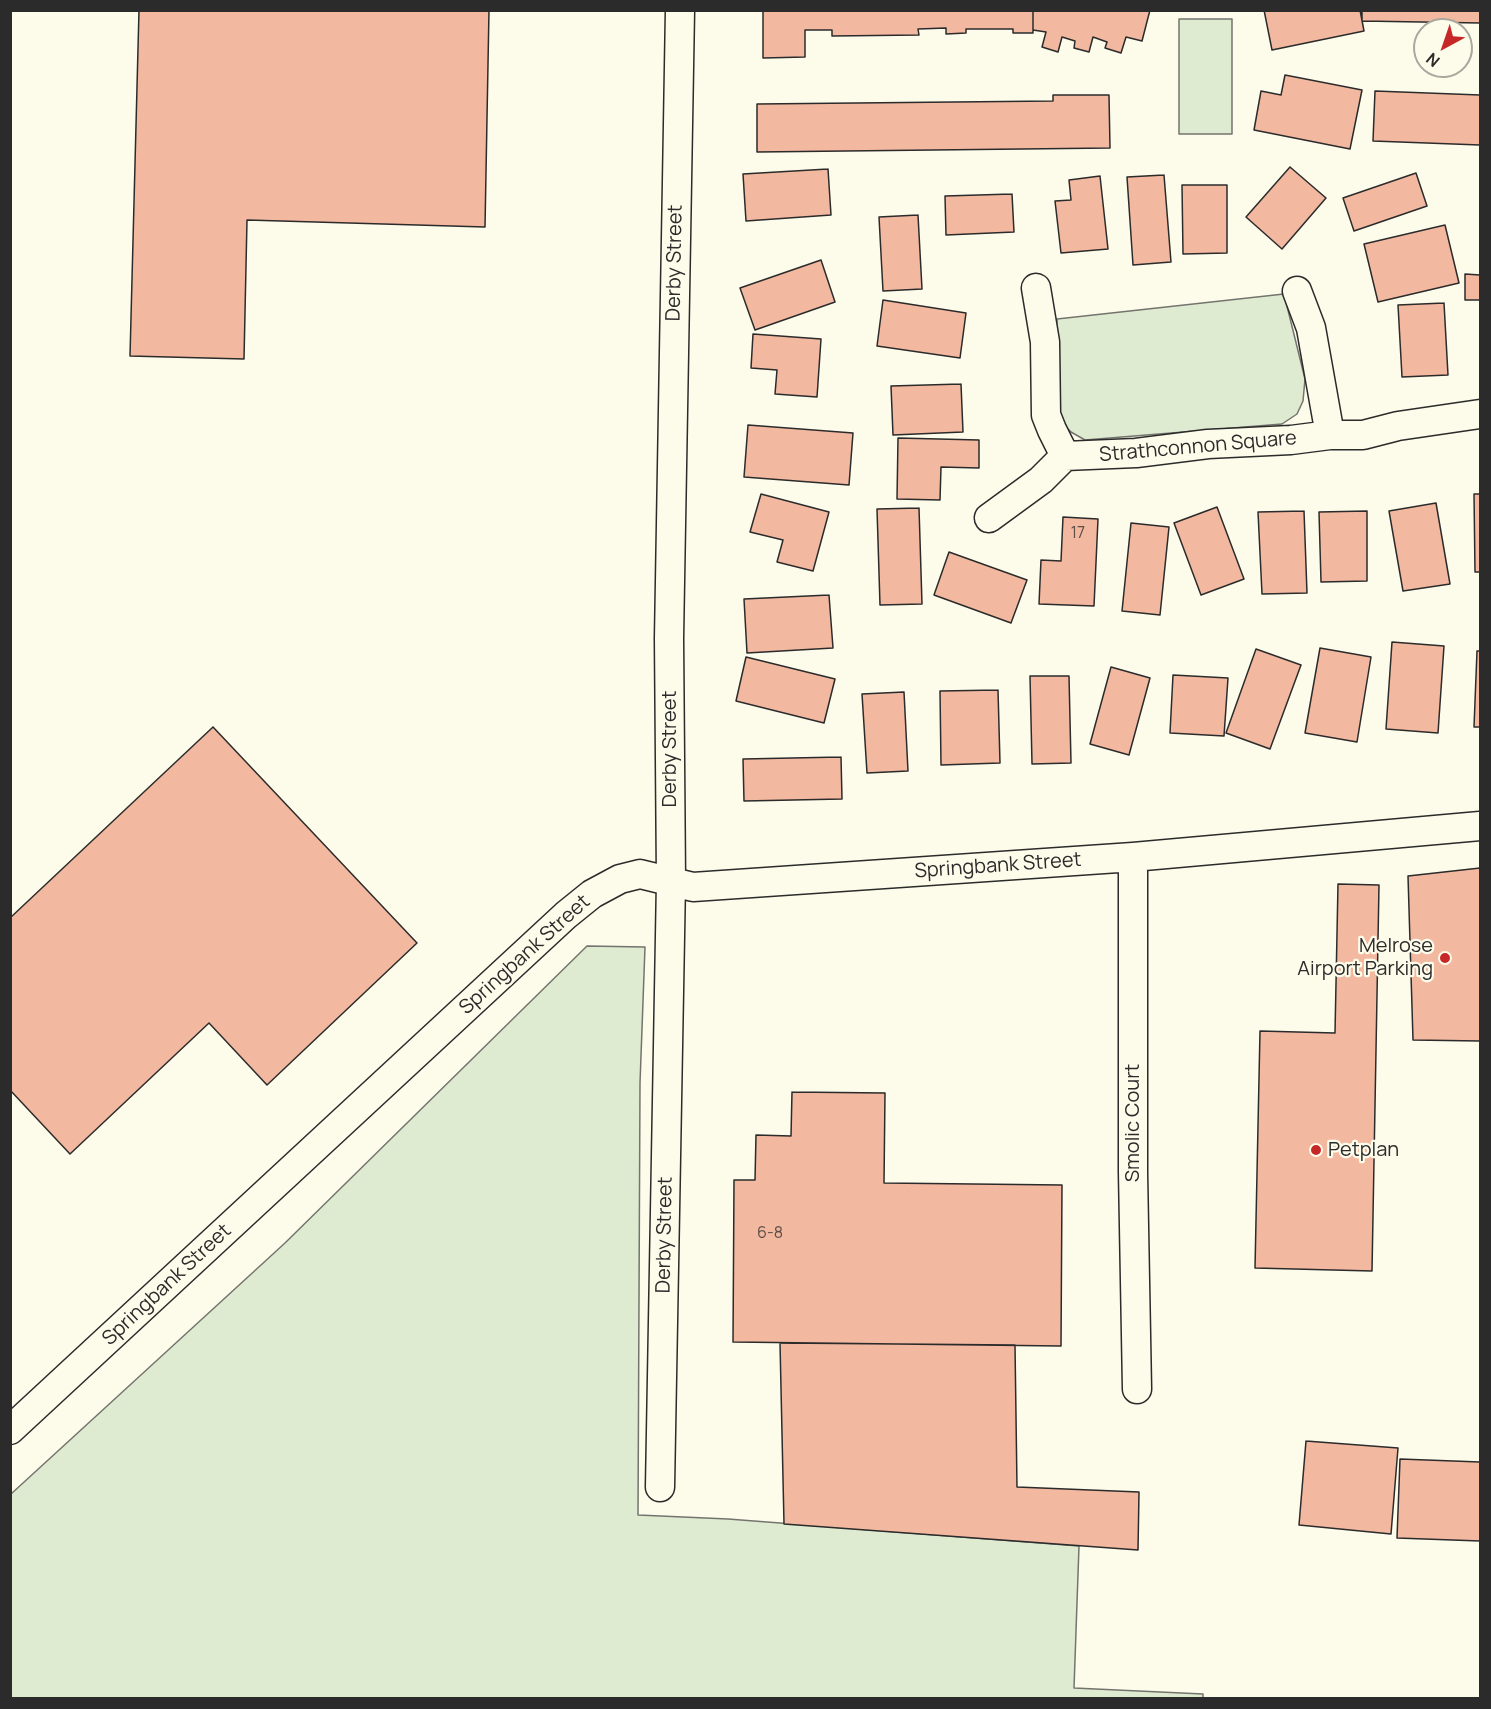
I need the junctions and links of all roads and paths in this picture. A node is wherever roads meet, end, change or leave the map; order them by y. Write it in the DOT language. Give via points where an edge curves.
graph roads {
  1 [pos="680,10"];
  2 [pos="1036,288"];
  3 [pos="1297,291"];
  4 [pos="1480,414"];
  5 [pos="1330,435"];
  6 [pos="1065,456"];
  7 [pos="989,518"];
  8 [pos="1480,826"];
  9 [pos="1133,857"];
  10 [pos="671,881"];
  11 [pos="1137,1389"];
  12 [pos="10,1430"];
  13 [pos="660,1487"];
  1 -- 10 [label="street, Derby Street" via="669,638"];
  2 -- 6 [label="street" via="1045,342 1046,415"];
  3 -- 5 [label="street" via="1311,328"];
  4 -- 5 [label="street, Strathconnon Square" via="1363,435"];
  5 -- 6 [label="street, Strathconnon Square"];
  6 -- 7 [label="street" via="1041,480"];
  8 -- 9 [label="street, Springbank Street"];
  9 -- 10 [label="street, Springbank Street" via="693,887"];
  9 -- 11 [label="street, Smolic Court"];
  10 -- 12 [label="street, Springbank Street" via="640,874 620,879 592,894 566,915"];
  10 -- 13 [label="street, Derby Street"];
}
